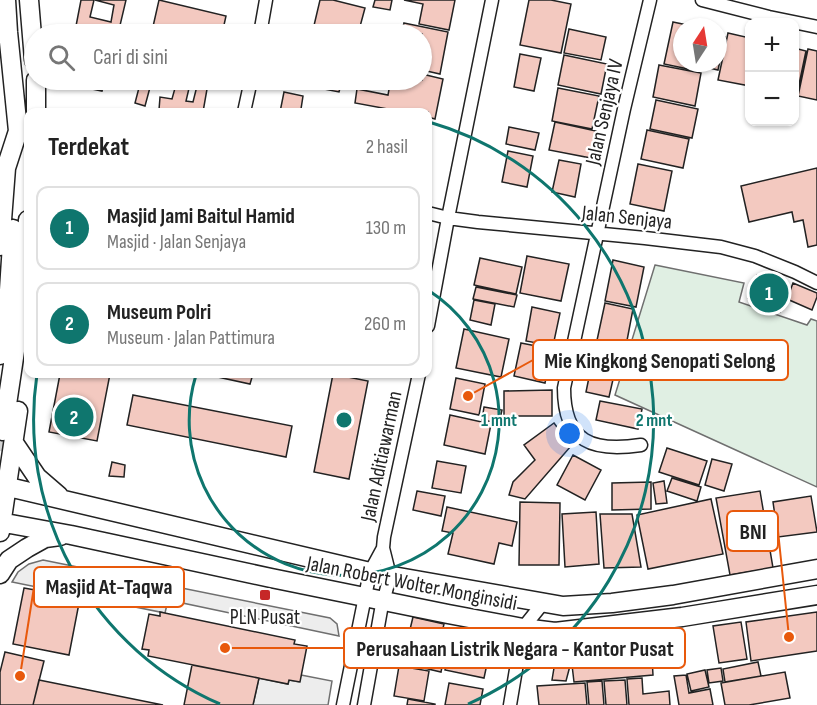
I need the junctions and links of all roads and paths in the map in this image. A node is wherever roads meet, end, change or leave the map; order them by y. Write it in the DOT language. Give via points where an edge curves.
graph roads {
  1 [pos="6,0"];
  2 [pos="29,0"];
  3 [pos="266,0"];
  4 [pos="492,0"];
  5 [pos="650,0"];
  6 [pos="702,0"];
  7 [pos="734,4"];
  8 [pos="31,24"];
  9 [pos="262,24"];
  10 [pos="817,27"];
  11 [pos="4,30"];
  12 [pos="5,53"];
  13 [pos="36,90"];
  14 [pos="249,90"];
  15 [pos="36,108"];
  16 [pos="245,108"];
  17 [pos="18,131"];
  18 [pos="432,214"];
  19 [pos="448,218"];
  20 [pos="597,234"];
  21 [pos="0,246"];
  22 [pos="817,283"];
  23 [pos="24,291"];
  24 [pos="432,304"];
  25 [pos="0,355"];
  26 [pos="24,362"];
  27 [pos="418,378"];
  28 [pos="641,445"];
  29 [pos="7,449"];
  30 [pos="3,486"];
  31 [pos="63,500"];
  32 [pos="1,526"];
  33 [pos="71,535"];
  34 [pos="383,548"];
  35 [pos="817,569"];
  36 [pos="370,572"];
  37 [pos="0,574"];
  38 [pos="390,576"];
  39 [pos="673,595"];
  40 [pos="817,595"];
  41 [pos="365,596"];
  42 [pos="383,600"];
  43 [pos="543,603"];
  44 [pos="682,617"];
  45 [pos="523,628"];
  46 [pos="343,705"];
  47 [pos="364,705"];
  48 [pos="510,705"];
  1 -- 11 [label="main road"];
  2 -- 8 [label="main road"];
  3 -- 9 [label="street"];
  4 -- 19 [label="street"];
  5 -- 20 [label="street, Jalan Senjaya IV"];
  6 -- 7 [label="street"];
  7 -- 10 [label="street" via="769,17"];
  11 -- 12 [label="main road"];
  12 -- 17 [label="main road"];
  13 -- 15 [label="main road"];
  14 -- 16 [label="street"];
  17 -- 21 [label="main road" via="6,168"];
  17 -- 25 [label="main road" via="9,290"];
  18 -- 19 [label="street, Jalan Senjaya"];
  19 -- 20 [label="street, Jalan Senjaya"];
  19 -- 24 [label="street"];
  20 -- 22 [label="street, Jalan Senjaya" via="721,247 755,256"];
  20 -- 28 [label="street, Jalan Senjaya IV" via="564,398 575,432 582,439 605,448"];
  23 -- 29 [label="main road"];
  26 -- 29 [label="main road"];
  27 -- 34 [label="street, Jalan Aditiawarman"];
  29 -- 30 [label="main road"];
  29 -- 31 [label="main road"];
  30 -- 31 [label="main road, Jalan Robert Wolter Monginsidi"];
  30 -- 32 [label="main road"];
  31 -- 36 [label="main road, Jalan Robert Wolter Monginsidi"];
  32 -- 33 [label="main road, Jalan Robert Wolter Monginsidi"];
  33 -- 37 [label="main road" via="45,538 9,560"];
  33 -- 41 [label="main road, Jalan Robert Wolter Monginsidi"];
  34 -- 36 [label="street, Jalan Aditiawarman"];
  34 -- 38 [label="street, Jalan Aditiawarman"];
  35 -- 39 [label="main road, Jalan Robert Wolter Monginsidi"];
  36 -- 38 [label="main road, Jalan Robert Wolter Monginsidi"];
  36 -- 41 [label="street, Jalan Aditiawarman"];
  38 -- 42 [label="street"];
  38 -- 43 [label="main road, Jalan Robert Wolter Monginsidi"];
  39 -- 43 [label="main road, Jalan Robert Wolter Monginsidi" via="612,603"];
  39 -- 44 [label="main road"];
  40 -- 44 [label="main road, Jalan Robert Wolter Monginsidi"];
  41 -- 42 [label="main road, Jalan Robert Wolter Monginsidi"];
  41 -- 46 [label="street, Jalan Aditiawarman"];
  42 -- 45 [label="main road, Jalan Robert Wolter Monginsidi"];
  42 -- 47 [label="street"];
  43 -- 45 [label="street"];
  44 -- 45 [label="main road, Jalan Robert Wolter Monginsidi" via="555,632"];
  45 -- 48 [label="street"];
}
